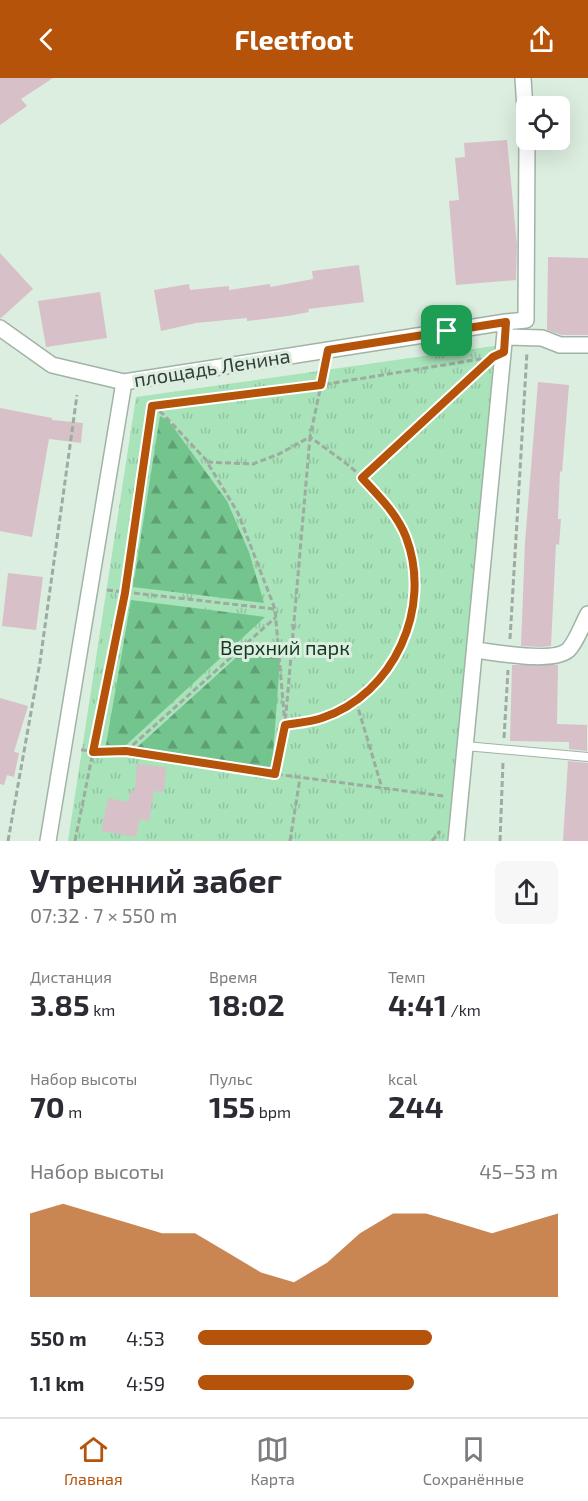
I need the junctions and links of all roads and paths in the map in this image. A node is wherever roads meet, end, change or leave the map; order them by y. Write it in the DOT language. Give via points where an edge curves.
graph roads {
  1 [pos="523,78"];
  2 [pos="0,328"];
  3 [pos="505,337"];
  4 [pos="588,345"];
  5 [pos="328,350"];
  6 [pos="124,382"];
  7 [pos="321,385"];
  8 [pos="77,395"];
  9 [pos="152,406"];
  10 [pos="310,437"];
  11 [pos="207,462"];
  12 [pos="362,478"];
  13 [pos="107,590"];
  14 [pos="125,593"];
  15 [pos="275,609"];
  16 [pos="588,614"];
  17 [pos="276,617"];
  18 [pos="475,650"];
  19 [pos="509,654"];
  20 [pos="356,701"];
  21 [pos="285,725"];
  22 [pos="465,746"];
  23 [pos="64,747"];
  24 [pos="504,748"];
  25 [pos="126,751"];
  26 [pos="93,752"];
  27 [pos="588,757"];
  28 [pos="275,774"];
  29 [pos="300,778"];
  30 [pos="382,788"];
  31 [pos="450,797"];
  32 [pos="8,841"];
  33 [pos="48,841"];
  34 [pos="75,841"];
  35 [pos="290,841"];
  36 [pos="456,841"];
  37 [pos="500,841"];
  1 -- 3 [label="street, площадь Ленина" via="526,320"];
  2 -- 6 [label="street, площадь Ленина" via="52,364"];
  3 -- 4 [label="street"];
  3 -- 5 [label="street, площадь Ленина"];
  3 -- 18 [label="street"];
  3 -- 19 [label="path" via="527,350"];
  5 -- 6 [label="street, площадь Ленина"];
  5 -- 7 [label="path"];
  6 -- 23 [label="street"];
  7 -- 9 [label="path"];
  7 -- 10 [label="path"];
  7 -- 12 [label="path" via="493,357"];
  8 -- 32 [label="path" via="40,662"];
  9 -- 11 [label="path"];
  9 -- 14 [label="path"];
  10 -- 11 [label="path" via="253,464"];
  10 -- 12 [label="path"];
  10 -- 21 [label="path"];
  11 -- 15 [label="path" via="238,513"];
  12 -- 20 [label="path" via="388,505 406,537 414,573 413,610 403,645 383,676"];
  13 -- 14 [label="path"];
  14 -- 15 [label="path"];
  14 -- 26 [label="path"];
  15 -- 17 [label="path"];
  16 -- 19 [label="street" via="569,650 560,654"];
  17 -- 21 [label="path"];
  17 -- 25 [label="path"];
  18 -- 19 [label="street"];
  18 -- 22 [label="street"];
  19 -- 24 [label="path"];
  20 -- 21 [label="path" via="322,718"];
  20 -- 30 [label="path"];
  21 -- 28 [label="path"];
  22 -- 24 [label="lane"];
  22 -- 36 [label="street"];
  23 -- 26 [label="path"];
  23 -- 33 [label="street"];
  24 -- 27 [label="lane"];
  24 -- 37 [label="path"];
  25 -- 26 [label="path"];
  25 -- 28 [label="path"];
  26 -- 34 [label="path"];
  28 -- 29 [label="path"];
  29 -- 30 [label="path"];
  29 -- 35 [label="path"];
  30 -- 31 [label="path"];
}
